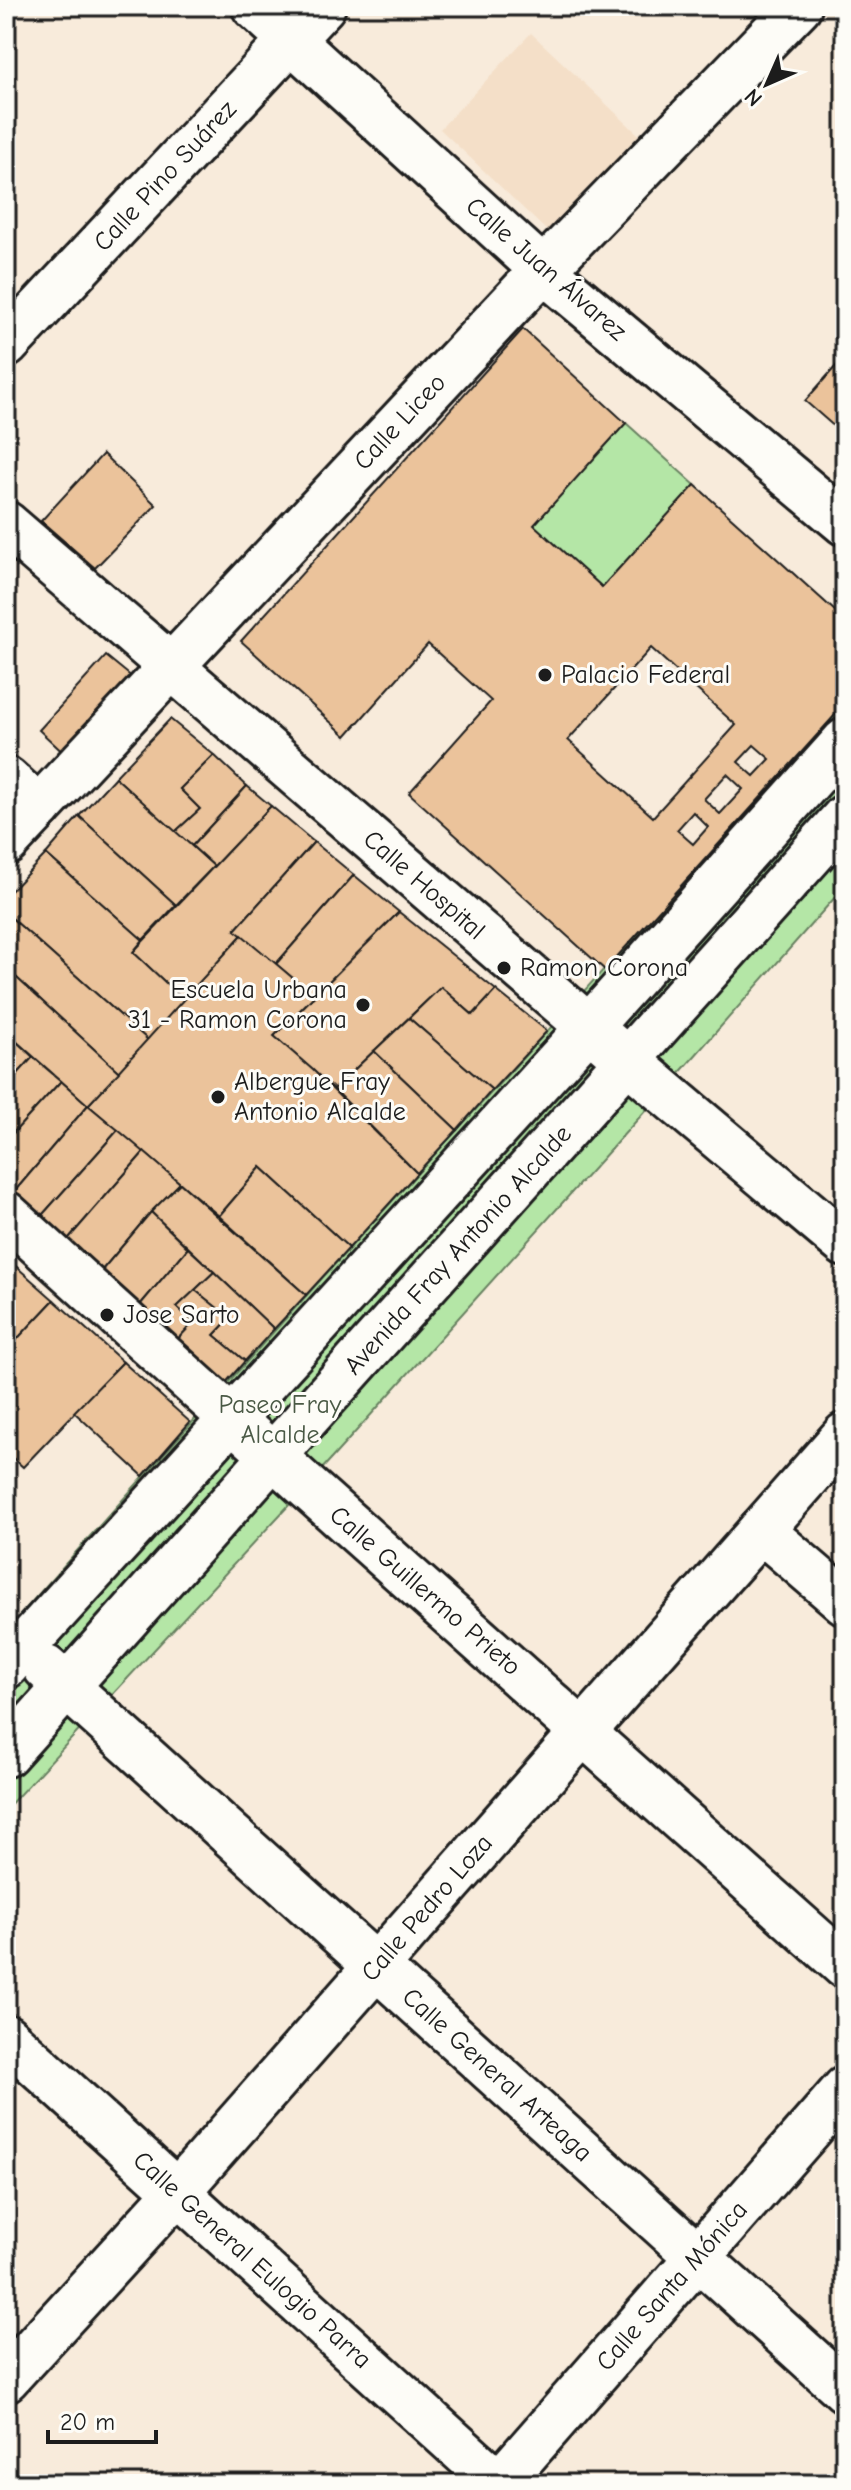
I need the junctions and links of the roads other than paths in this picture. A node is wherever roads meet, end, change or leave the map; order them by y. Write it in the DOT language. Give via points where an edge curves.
graph roads {
  1 [pos="254,6"];
  2 [pos="323,6"];
  3 [pos="799,6"];
  4 [pos="292,41"];
  5 [pos="543,270"];
  6 [pos="6,345"];
  7 [pos="845,523"];
  8 [pos="6,524"];
  9 [pos="170,668"];
  10 [pos="845,741"];
  11 [pos="6,779"];
  12 [pos="39,808"];
  13 [pos="845,817"];
  14 [pos="6,843"];
  15 [pos="589,1027"];
  16 [pos="628,1060"];
  17 [pos="6,1214"];
  18 [pos="845,1244"];
  19 [pos="233,1419"];
  20 [pos="845,1435"];
  21 [pos="273,1456"];
  22 [pos="761,1530"];
  23 [pos="845,1602"];
  24 [pos="12,1648"];
  25 [pos="66,1687"];
  26 [pos="583,1731"];
  27 [pos="6,1754"];
  28 [pos="376,1965"];
  29 [pos="845,1966"];
  30 [pos="6,2037"];
  31 [pos="845,2089"];
  32 [pos="177,2192"];
  33 [pos="698,2257"];
  34 [pos="6,2379"];
  35 [pos="845,2390"];
  36 [pos="499,2484"];
  1 -- 4 [label="street, Calle Juan Álvarez"];
  2 -- 4 [label="street, Calle Pino Suárez"];
  3 -- 5 [label="street, Calle Liceo"];
  4 -- 5 [label="street, Calle Juan Álvarez"];
  4 -- 6 [label="street, Calle Pino Suárez"];
  5 -- 7 [label="street, Calle Juan Álvarez"];
  5 -- 9 [label="street, Calle Liceo"];
  8 -- 9 [label="street, Calle Hospital"];
  9 -- 12 [label="street, Calle Liceo"];
  9 -- 15 [label="street, Calle Hospital"];
  10 -- 15 [label="street, Avenida Fray Antonio Alcalde"];
  11 -- 12 [label="street"];
  12 -- 14 [label="street, Calle Liceo"];
  13 -- 16 [label="street, Avenida Fray Antonio Alcalde"];
  15 -- 16 [label="street, Calle Hospital"];
  15 -- 19 [label="street, Avenida Fray Antonio Alcalde"];
  16 -- 18 [label="street, Calle Hospital"];
  16 -- 21 [label="street, Avenida Fray Antonio Alcalde"];
  17 -- 19 [label="street, Calle Guillermo Prieto"];
  19 -- 21 [label="street, Calle Guillermo Prieto"];
  19 -- 24 [label="street, Avenida Fray Antonio Alcalde"];
  20 -- 22 [label="street, Calle Pedro Loza"];
  21 -- 25 [label="street, Avenida Fray Antonio Alcalde"];
  21 -- 26 [label="street, Calle Guillermo Prieto"];
  22 -- 23 [label="street"];
  22 -- 26 [label="street, Calle Pedro Loza"];
  24 -- 25 [label="street, Calle General Arteaga"];
  25 -- 27 [label="street, Avenida Fray Antonio Alcalde"];
  25 -- 28 [label="street, Calle General Arteaga"];
  26 -- 28 [label="street, Calle Pedro Loza"];
  26 -- 29 [label="street, Calle Guillermo Prieto"];
  28 -- 32 [label="street, Calle Pedro Loza"];
  28 -- 33 [label="street, Calle General Arteaga"];
  30 -- 32 [label="street, Calle General Eulogio Parra"];
  31 -- 33 [label="street, Calle Santa Mónica"];
  32 -- 34 [label="street, Calle Pedro Loza"];
  32 -- 36 [label="street, Calle General Eulogio Parra"];
  33 -- 35 [label="street, Calle General Arteaga"];
  33 -- 36 [label="street, Calle Santa Mónica"];
}
